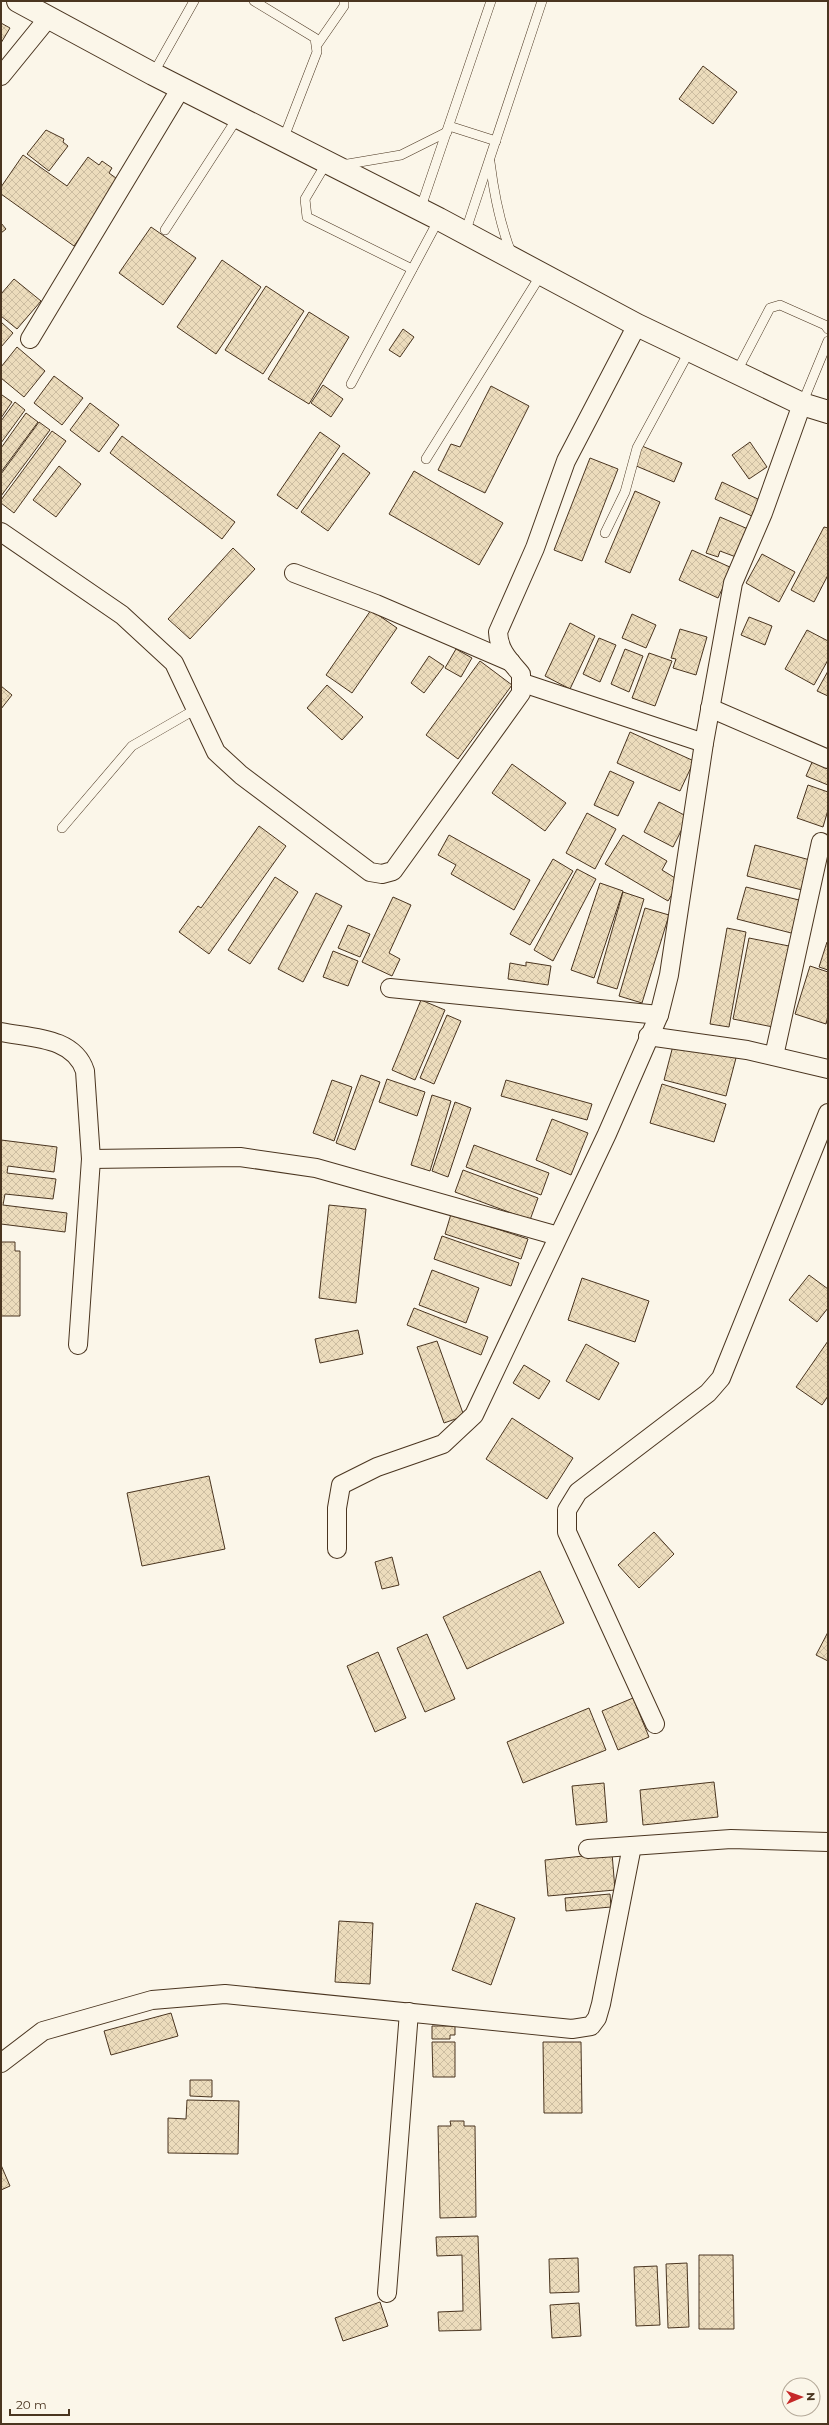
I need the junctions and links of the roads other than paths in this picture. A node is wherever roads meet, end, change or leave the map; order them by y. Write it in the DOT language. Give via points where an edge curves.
graph roads {
  1 [pos="18,1"];
  2 [pos="194,1"];
  3 [pos="254,1"];
  4 [pos="344,1"];
  5 [pos="491,1"];
  6 [pos="542,1"];
  7 [pos="49,17"];
  8 [pos="317,45"];
  9 [pos="153,74"];
  10 [pos="1,76"];
  11 [pos="181,88"];
  12 [pos="238,117"];
  13 [pos="448,129"];
  14 [pos="283,140"];
  15 [pos="496,141"];
  16 [pos="490,160"];
  17 [pos="331,164"];
  18 [pos="430,214"];
  19 [pos="165,230"];
  20 [pos="465,233"];
  21 [pos="513,258"];
  22 [pos="412,269"];
  23 [pos="542,273"];
  24 [pos="637,325"];
  25 [pos="828,329"];
  26 [pos="30,339"];
  27 [pos="828,341"];
  28 [pos="690,350"];
  29 [pos="736,372"];
  30 [pos="351,384"];
  31 [pos="802,404"];
  32 [pos="828,412"];
  33 [pos="426,459"];
  34 [pos="1,532"];
  35 [pos="605,533"];
  36 [pos="294,573"];
  37 [pos="512,662"];
  38 [pos="523,683"];
  39 [pos="710,708"];
  40 [pos="196,709"];
  41 [pos="704,743"];
  42 [pos="826,754"];
  43 [pos="62,828"];
  44 [pos="821,842"];
  45 [pos="390,988"];
  46 [pos="659,1015"];
  47 [pos="1,1032"];
  48 [pos="648,1036"];
  49 [pos="774,1056"];
  50 [pos="828,1069"];
  51 [pos="828,1113"];
  52 [pos="91,1159"];
  53 [pos="558,1236"];
  54 [pos="78,1345"];
  55 [pos="337,1549"];
  56 [pos="655,1724"];
  57 [pos="828,1842"];
  58 [pos="632,1846"];
  59 [pos="588,1849"];
  60 [pos="409,2012"];
  61 [pos="1,2063"];
  62 [pos="387,2294"];
  1 -- 7 [label="street"];
  2 -- 9 [label="lane"];
  3 -- 8 [label="lane" via="315,38"];
  4 -- 8 [label="lane" via="344,6"];
  5 -- 13 [label="lane"];
  6 -- 15 [label="lane"];
  7 -- 9 [label="street"];
  7 -- 10 [label="street"];
  8 -- 14 [label="lane" via="317,52"];
  9 -- 11 [label="street"];
  11 -- 12 [label="street"];
  11 -- 26 [label="street"];
  12 -- 14 [label="street"];
  12 -- 19 [label="lane"];
  13 -- 15 [label="lane"];
  13 -- 17 [label="lane" via="401,155 374,161"];
  13 -- 18 [label="lane"];
  14 -- 17 [label="street"];
  15 -- 16 [label="lane"];
  16 -- 20 [label="lane"];
  16 -- 21 [label="lane" via="502,226"];
  17 -- 18 [label="street"];
  17 -- 22 [label="lane" via="305,199 304,209 307,217"];
  18 -- 20 [label="street"];
  18 -- 22 [label="lane"];
  20 -- 21 [label="street"];
  21 -- 23 [label="street"];
  22 -- 30 [label="lane"];
  23 -- 24 [label="street"];
  23 -- 33 [label="lane"];
  24 -- 28 [label="street"];
  24 -- 37 [label="street" via="566,461 535,548 498,632 498,643 502,653"];
  25 -- 29 [label="lane" via="825,325 780,305 770,308"];
  27 -- 31 [label="lane"];
  28 -- 29 [label="street"];
  28 -- 35 [label="lane" via="637,448 625,492"];
  29 -- 31 [label="street"];
  31 -- 32 [label="street"];
  31 -- 39 [label="street" via="763,513 733,583"];
  34 -- 40 [label="street" via="122,615 174,663"];
  36 -- 37 [label="street" via="376,604"];
  37 -- 38 [label="street" via="521,674"];
  38 -- 40 [label="street" via="515,704 392,871 382,874 370,872 241,775 216,752"];
  38 -- 41 [label="street"];
  39 -- 41 [label="street"];
  39 -- 42 [label="street"];
  40 -- 43 [label="lane" via="132,746"];
  41 -- 46 [label="street" via="669,975"];
  44 -- 49 [label="street"];
  45 -- 46 [label="street"];
  46 -- 48 [label="street"];
  47 -- 52 [label="street" via="65,1045 82,1060 86,1071"];
  48 -- 49 [label="street"];
  48 -- 53 [label="street" via="607,1134"];
  49 -- 50 [label="street"];
  51 -- 56 [label="street" via="730,1362 721,1378 708,1392 578,1492 567,1510 567,1532"];
  52 -- 53 [label="street" via="240,1157 316,1168"];
  52 -- 54 [label="street"];
  53 -- 55 [label="street" via="474,1415 443,1444 377,1467 341,1485 337,1508"];
  57 -- 58 [label="street" via="731,1838"];
  58 -- 59 [label="street"];
  58 -- 60 [label="street" via="601,2004 597,2018 591,2026 572,2029"];
  60 -- 61 [label="street" via="225,1994 152,2000 43,2031"];
  60 -- 62 [label="street"];
}
